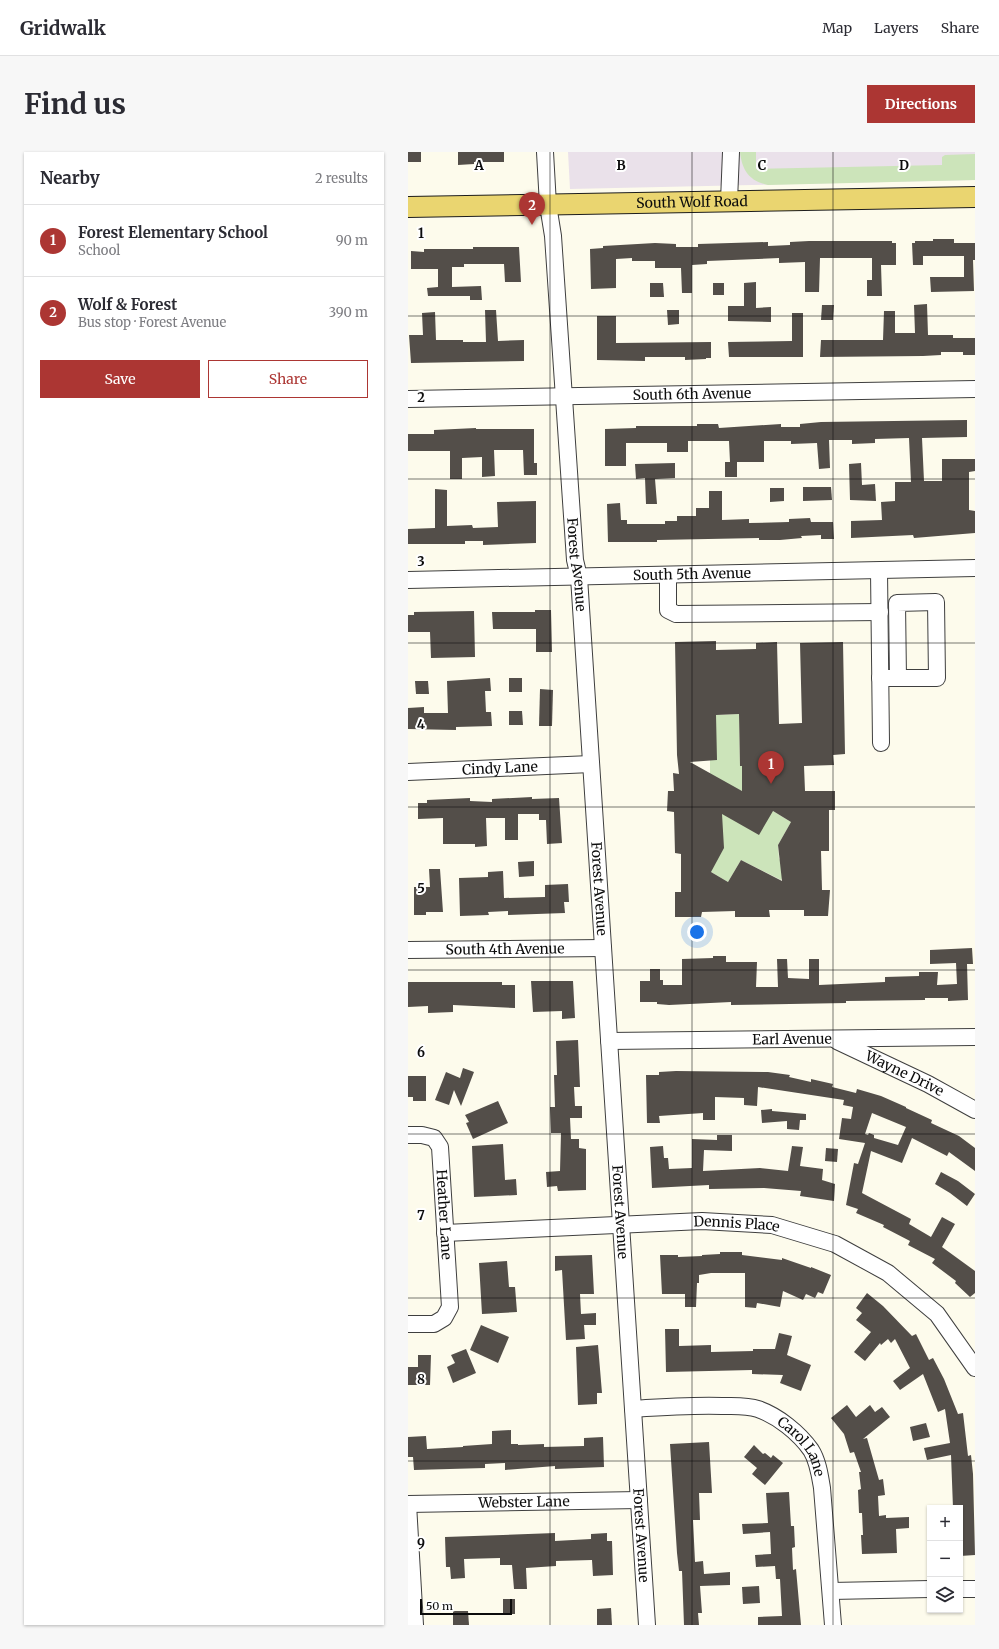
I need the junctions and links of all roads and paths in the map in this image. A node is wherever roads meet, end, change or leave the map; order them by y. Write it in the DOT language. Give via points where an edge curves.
graph roads {
  1 [pos="545,152"];
  2 [pos="731,152"];
  3 [pos="975,197"];
  4 [pos="729,201"];
  5 [pos="548,205"];
  6 [pos="408,207"];
  7 [pos="975,389"];
  8 [pos="564,396"];
  9 [pos="408,399"];
  10 [pos="975,568"];
  11 [pos="879,571"];
  12 [pos="668,575"];
  13 [pos="579,577"];
  14 [pos="408,580"];
  15 [pos="880,612"];
  16 [pos="880,678"];
  17 [pos="898,678"];
  18 [pos="881,743"];
  19 [pos="591,764"];
  20 [pos="408,772"];
  21 [pos="603,948"];
  22 [pos="408,950"];
  23 [pos="975,1037"];
  24 [pos="833,1039"];
  25 [pos="609,1041"];
  26 [pos="975,1110"];
  27 [pos="408,1135"];
  28 [pos="621,1224"];
  29 [pos="445,1233"];
  30 [pos="408,1324"];
  31 [pos="975,1368"];
  32 [pos="633,1409"];
  33 [pos="639,1500"];
  34 [pos="408,1504"];
  35 [pos="975,1588"];
  36 [pos="927,1589"];
  37 [pos="963,1589"];
  38 [pos="831,1591"];
  39 [pos="415,1625"];
  40 [pos="648,1625"];
  41 [pos="833,1625"];
  1 -- 5 [label="street, Forest Avenue"];
  2 -- 4 [label="street"];
  3 -- 4 [label="main road, South Wolf Road"];
  4 -- 5 [label="main road, South Wolf Road"];
  5 -- 6 [label="main road, South Wolf Road"];
  5 -- 8 [label="street, Forest Avenue" via="553,236"];
  7 -- 8 [label="street, South 6th Avenue"];
  8 -- 9 [label="street, South 6th Avenue"];
  8 -- 13 [label="street, Forest Avenue" via="575,560"];
  10 -- 11 [label="street, South 5th Avenue"];
  11 -- 12 [label="street, South 5th Avenue"];
  11 -- 15 [label="street"];
  12 -- 13 [label="street, South 5th Avenue"];
  12 -- 15 [label="street" via="668,610 676,614"];
  13 -- 14 [label="street, South 5th Avenue"];
  13 -- 19 [label="street, Forest Avenue"];
  15 -- 16 [label="street"];
  16 -- 17 [label="street"];
  16 -- 18 [label="street"];
  17 -- 17 [label="street" via="937,678 936,602 897,603"];
  19 -- 20 [label="street, Cindy Lane"];
  19 -- 21 [label="street, Forest Avenue"];
  21 -- 22 [label="street, South 4th Avenue"];
  21 -- 25 [label="street, Forest Avenue"];
  23 -- 24 [label="street, Earl Avenue"];
  24 -- 25 [label="street, Earl Avenue"];
  24 -- 26 [label="street, Wayne Drive" via="928,1084"];
  25 -- 28 [label="street, Forest Avenue"];
  27 -- 29 [label="street, Heather Lane" via="434,1138 440,1147"];
  28 -- 29 [label="street, Dennis Place"];
  28 -- 31 [label="street, Dennis Place" via="702,1221 772,1225 835,1244 888,1273 937,1314"];
  28 -- 32 [label="street, Forest Avenue"];
  29 -- 30 [label="street, Heather Lane" via="450,1307 444,1318 434,1324"];
  32 -- 33 [label="street, Forest Avenue"];
  32 -- 38 [label="street, Carol Lane" via="702,1405 738,1406 770,1414 798,1435 811,1451 819,1471"];
  33 -- 34 [label="street, Webster Lane"];
  33 -- 40 [label="street, Forest Avenue"];
  34 -- 39 [label="street"];
  35 -- 37 [label="street"];
  36 -- 38 [label="street"];
  38 -- 41 [label="street, Carol Lane"];
}
